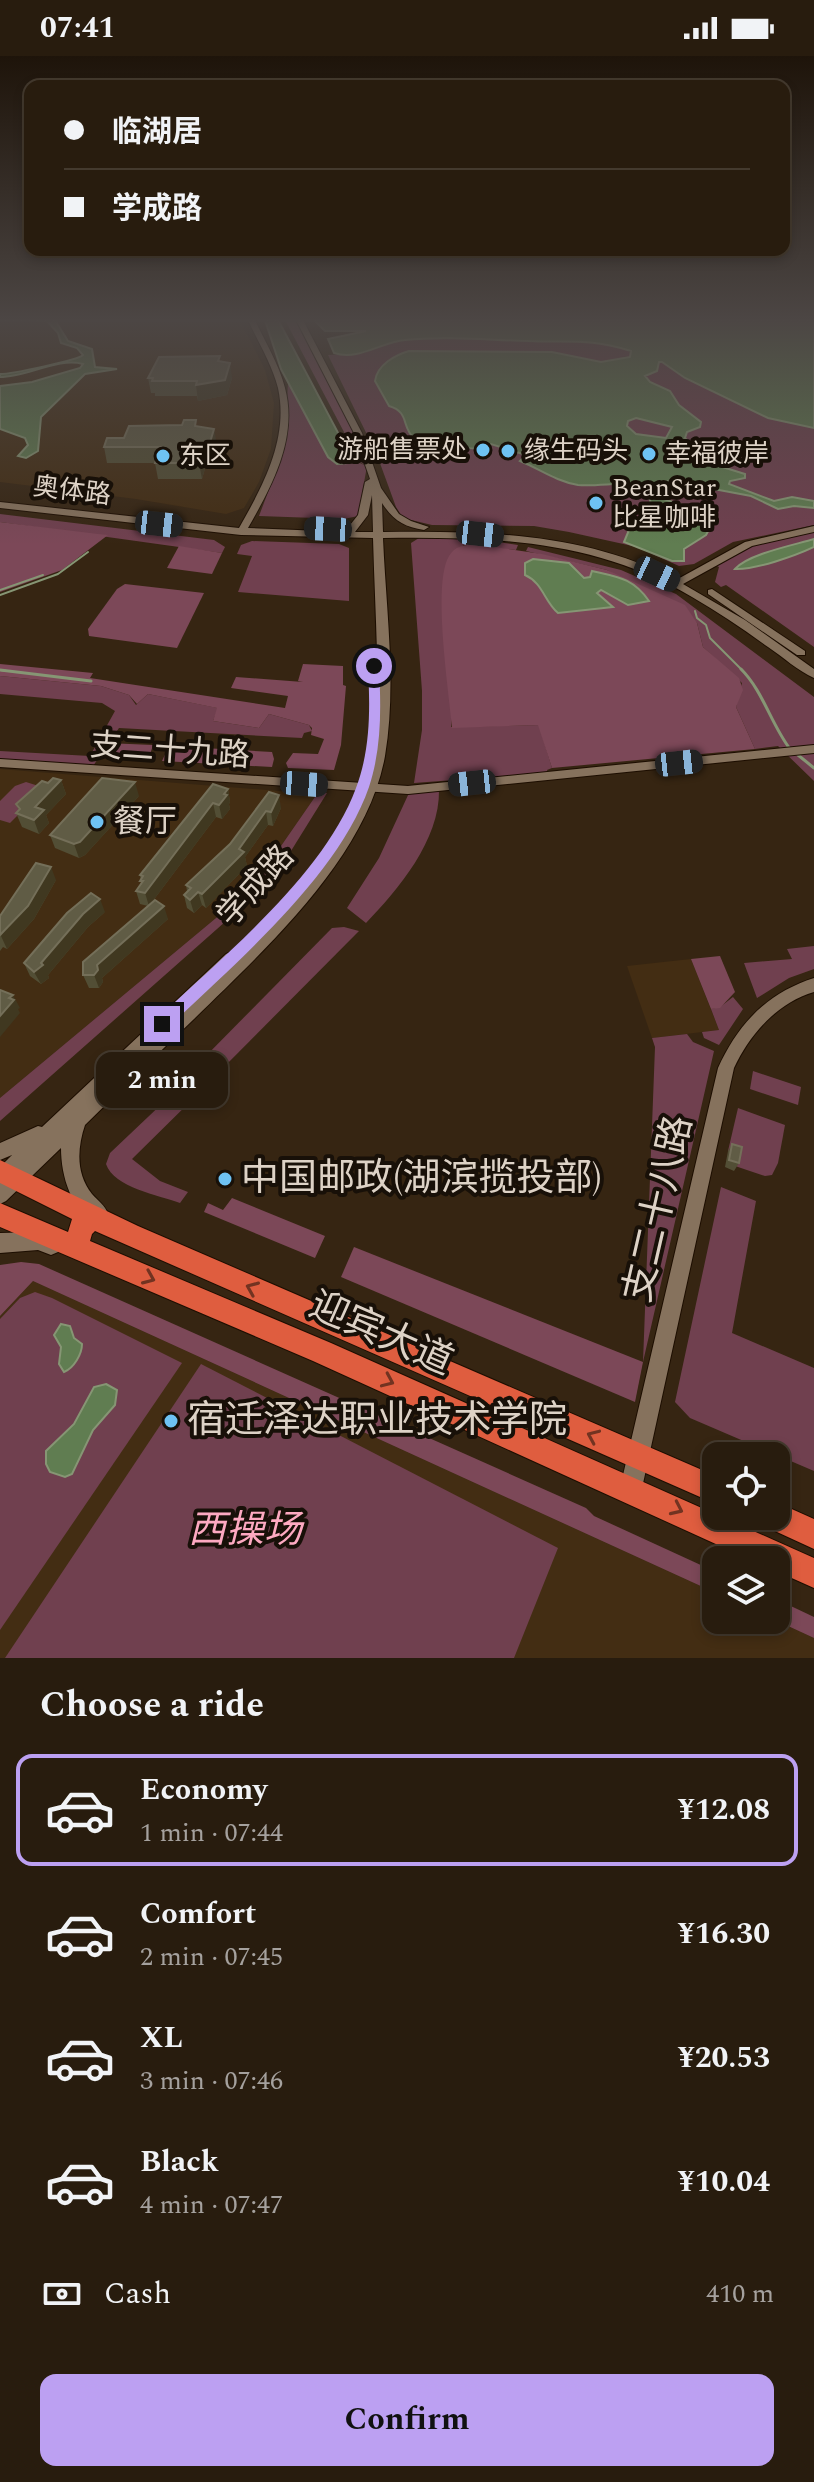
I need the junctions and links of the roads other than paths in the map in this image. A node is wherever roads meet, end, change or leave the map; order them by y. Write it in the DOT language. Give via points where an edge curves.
graph roads {
  1 [pos="282,395"];
  2 [pos="338,395"];
  3 [pos="373,483"];
  4 [pos="0,497"];
  5 [pos="0,505"];
  6 [pos="242,529"];
  7 [pos="814,529"];
  8 [pos="444,531"];
  9 [pos="349,533"];
  10 [pos="374,538"];
  11 [pos="682,581"];
  12 [pos="734,606"];
  13 [pos="722,610"];
  14 [pos="814,662"];
  15 [pos="814,674"];
  16 [pos="814,749"];
  17 [pos="0,763"];
  18 [pos="366,788"];
  19 [pos="814,985"];
  20 [pos="75,1115"];
  21 [pos="4,1175"];
  22 [pos="0,1215"];
  23 [pos="94,1217"];
  24 [pos="129,1235"];
  25 [pos="0,1243"];
  26 [pos="77,1248"];
  27 [pos="114,1264"];
  28 [pos="638,1455"];
  29 [pos="702,1484"];
  30 [pos="631,1488"];
  31 [pos="790,1523"];
  32 [pos="814,1534"];
  33 [pos="814,1573"];
  1 -- 6 [label="main road" via="275,465"];
  2 -- 3 [label="main road, 学成路" via="358,433"];
  3 -- 8 [label="main road" via="394,518"];
  3 -- 9 [label="main road" via="363,515"];
  3 -- 10 [label="main road, 学成路"];
  4 -- 6 [label="main road, 奥体路"];
  5 -- 6 [label="main road, 奥体路"];
  6 -- 9 [label="main road, 奥体路"];
  7 -- 11 [label="main road" via="749,544"];
  8 -- 10 [label="main road, 奥体路"];
  8 -- 11 [label="main road" via="541,540 638,562"];
  9 -- 10 [label="main road, 奥体路"];
  9 -- 10 [label="main road"];
  10 -- 18 [label="main road, 学成路" via="385,711 384,733"];
  11 -- 12 [label="main road"];
  11 -- 13 [label="main road"];
  12 -- 13 [label="main road"];
  12 -- 14 [label="main road"];
  13 -- 15 [label="main road"];
  16 -- 18 [label="street, 支二十九路" via="408,790"];
  17 -- 18 [label="street, 支二十九路"];
  18 -- 20 [label="main road, 学成路" via="335,856 289,914"];
  19 -- 28 [label="main road, 支二十八路" via="760,1017 733,1050"];
  20 -- 21 [label="main road, 学成路"];
  20 -- 21 [label="main road" via="31,1139"];
  20 -- 24 [label="main road" via="68,1143 74,1180 94,1210"];
  21 -- 23 [label="highway, 迎宾大道"];
  22 -- 26 [label="highway, 迎宾大道"];
  23 -- 24 [label="highway, 迎宾大道"];
  23 -- 26 [label="highway" via="81,1227"];
  28 -- 24 [label="highway, 迎宾大道, one-way"];
  25 -- 27 [label="main road" via="38,1241"];
  26 -- 27 [label="highway, 迎宾大道"];
  27 -- 30 [label="highway, 迎宾大道, one-way"];
  28 -- 29 [label="highway, 迎宾大道"];
  28 -- 30 [label="main road, 支二十八路"];
  30 -- 33 [label="highway, 迎宾大道, one-way"];
  31 -- 32 [label="highway"];
}
